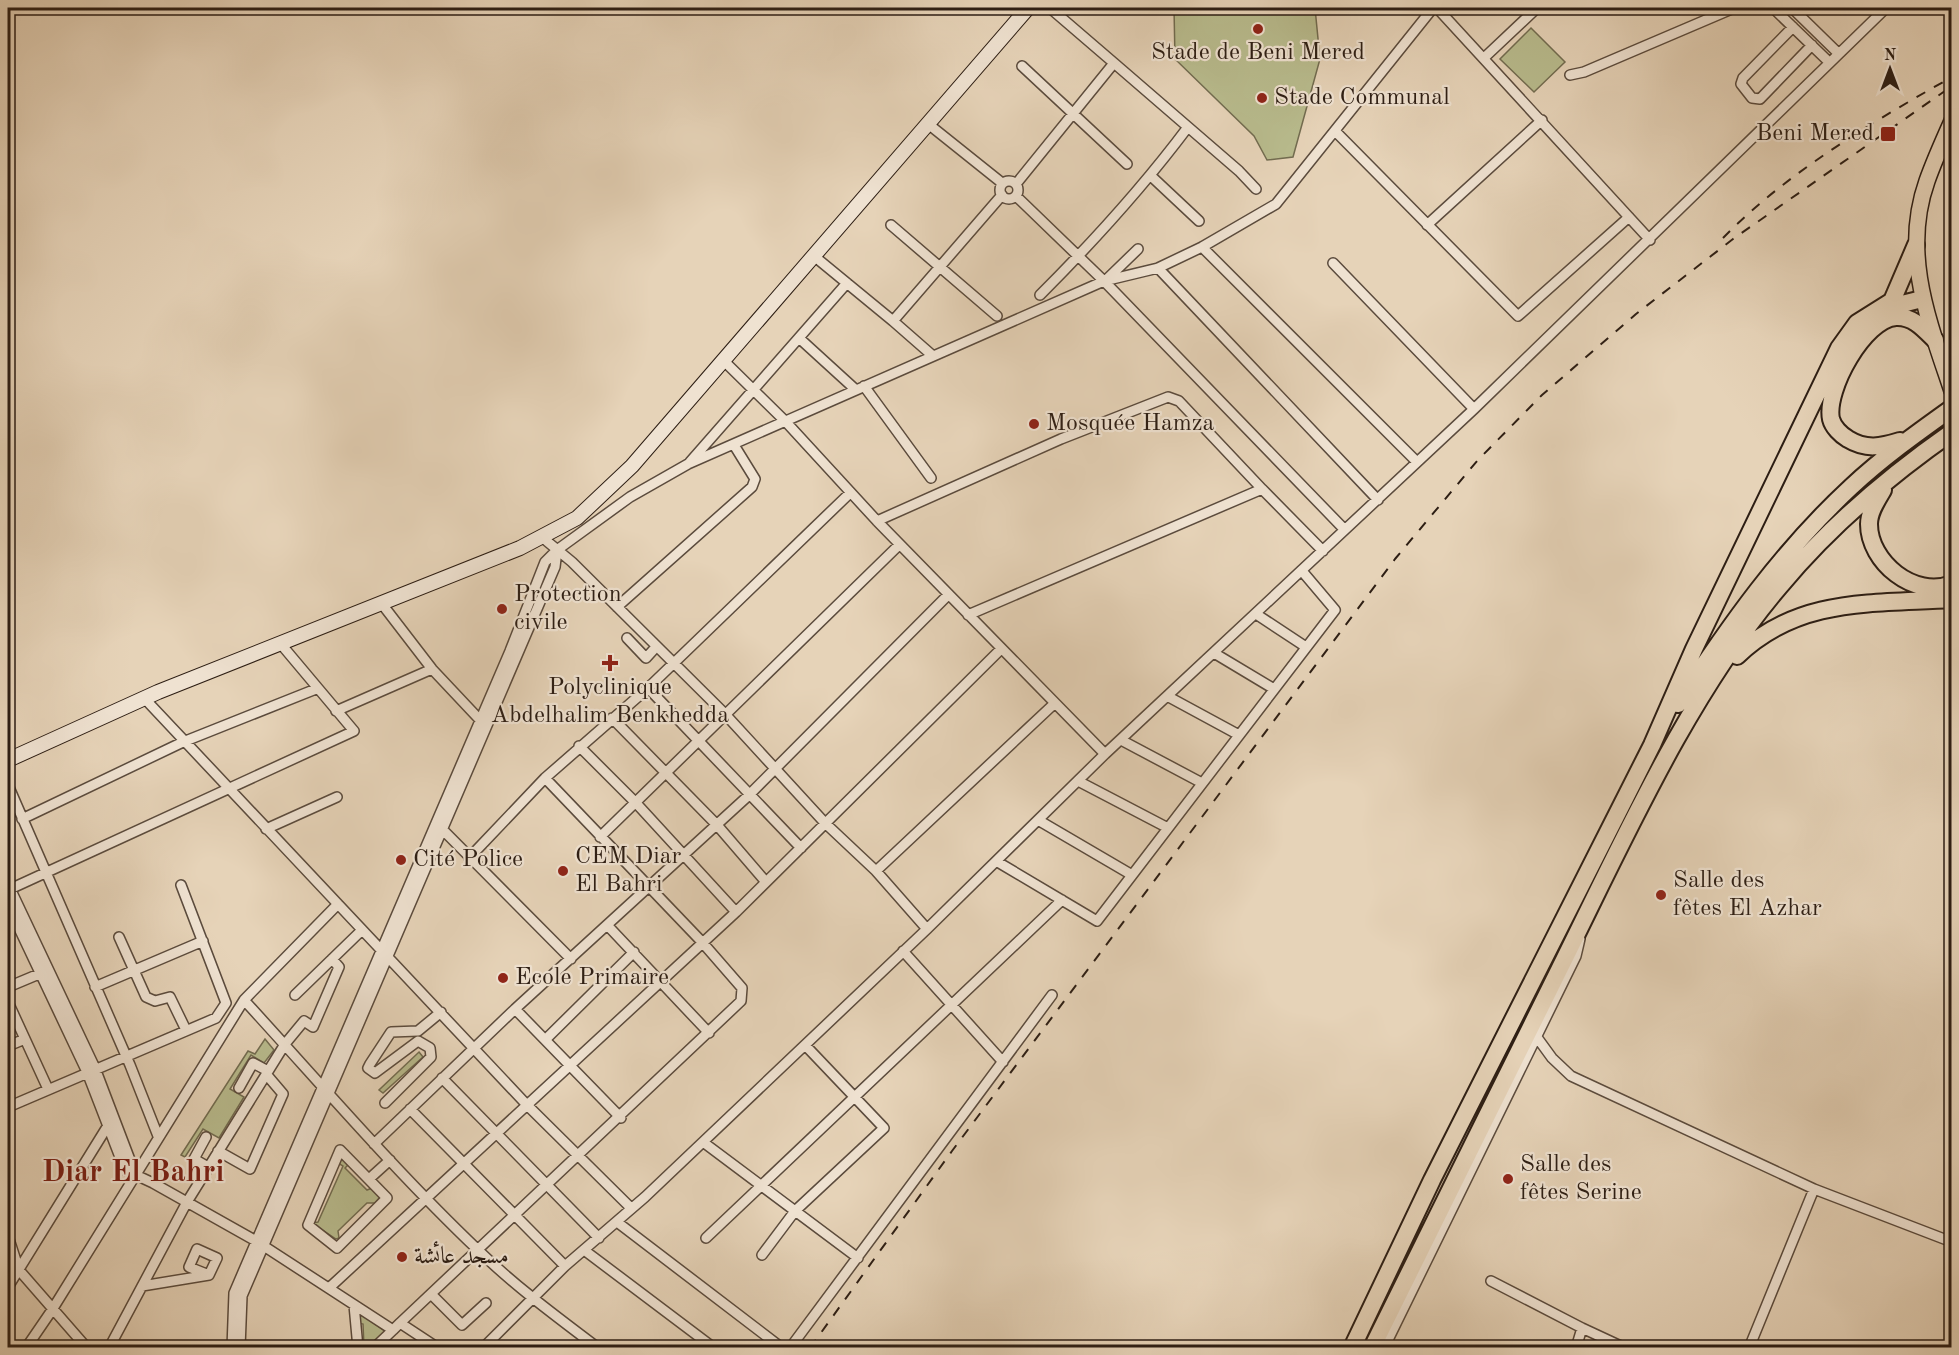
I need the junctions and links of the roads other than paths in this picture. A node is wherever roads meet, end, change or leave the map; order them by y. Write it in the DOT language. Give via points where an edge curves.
graph roads {
  1 [pos="1028,8"];
  2 [pos="1050,8"];
  3 [pos="1435,8"];
  4 [pos="1537,8"];
  5 [pos="1734,8"];
  6 [pos="1773,8"];
  7 [pos="1792,8"];
  8 [pos="1886,8"];
  9 [pos="1793,27"];
  10 [pos="1812,45"];
  11 [pos="1838,53"];
  12 [pos="1485,57"];
  13 [pos="1829,62"];
  14 [pos="1114,63"];
  15 [pos="1022,66"];
  16 [pos="1570,75"];
  17 [pos="1073,115"];
  18 [pos="1542,120"];
  19 [pos="1952,121"];
  20 [pos="927,123"];
  21 [pos="1188,127"];
  22 [pos="1336,132"];
  23 [pos="1127,164"];
  24 [pos="1151,176"];
  25 [pos="1002,183"];
  26 [pos="1016,184"];
  27 [pos="1256,189"];
  28 [pos="1002,195"];
  29 [pos="1016,196"];
  30 [pos="1629,217"];
  31 [pos="1199,221"];
  32 [pos="891,225"];
  33 [pos="1427,225"];
  34 [pos="1650,240"];
  35 [pos="1916,244"];
  36 [pos="1202,247"];
  37 [pos="1138,249"];
  38 [pos="814,256"];
  39 [pos="1078,257"];
  40 [pos="1333,263"];
  41 [pos="939,267"];
  42 [pos="1158,268"];
  43 [pos="1104,281"];
  44 [pos="847,283"];
  45 [pos="1040,295"];
  46 [pos="1924,307"];
  47 [pos="1879,309"];
  48 [pos="997,316"];
  49 [pos="1897,317"];
  50 [pos="893,321"];
  51 [pos="799,338"];
  52 [pos="1935,340"];
  53 [pos="933,356"];
  54 [pos="725,362"];
  55 [pos="1950,386"];
  56 [pos="860,388"];
  57 [pos="754,391"];
  58 [pos="1952,408"];
  59 [pos="1474,409"];
  60 [pos="786,422"];
  61 [pos="1952,432"];
  62 [pos="1910,438"];
  63 [pos="734,446"];
  64 [pos="1417,462"];
  65 [pos="688,464"];
  66 [pos="1890,477"];
  67 [pos="931,478"];
  68 [pos="1262,489"];
  69 [pos="850,493"];
  70 [pos="1378,500"];
  71 [pos="876,521"];
  72 [pos="1344,530"];
  73 [pos="543,538"];
  74 [pos="899,545"];
  75 [pos="557,550"];
  76 [pos="1323,551"];
  77 [pos="1302,571"];
  78 [pos="1950,589"];
  79 [pos="948,596"];
  80 [pos="382,604"];
  81 [pos="617,606"];
  82 [pos="1256,614"];
  83 [pos="968,615"];
  84 [pos="627,638"];
  85 [pos="280,643"];
  86 [pos="656,647"];
  87 [pos="1306,647"];
  88 [pos="1000,649"];
  89 [pos="1214,653"];
  90 [pos="673,662"];
  91 [pos="432,669"];
  92 [pos="648,688"];
  93 [pos="316,689"];
  94 [pos="1274,689"];
  95 [pos="1167,696"];
  96 [pos="1703,696"];
  97 [pos="145,699"];
  98 [pos="1055,703"];
  99 [pos="336,711"];
  100 [pos="725,714"];
  101 [pos="612,718"];
  102 [pos="480,720"];
  103 [pos="1239,735"];
  104 [pos="700,740"];
  105 [pos="1121,740"];
  106 [pos="183,742"];
  107 [pos="1652,745"];
  108 [pos="579,746"];
  109 [pos="1105,754"];
  110 [pos="8,760"];
  111 [pos="774,770"];
  112 [pos="666,774"];
  113 [pos="545,778"];
  114 [pos="1078,781"];
  115 [pos="1202,783"];
  116 [pos="8,785"];
  117 [pos="228,790"];
  118 [pos="748,796"];
  119 [pos="337,797"];
  120 [pos="636,803"];
  121 [pos="22,819"];
  122 [pos="1038,820"];
  123 [pos="437,822"];
  124 [pos="825,823"];
  125 [pos="717,825"];
  126 [pos="1168,828"];
  127 [pos="266,829"];
  128 [pos="442,831"];
  129 [pos="600,837"];
  130 [pos="801,848"];
  131 [pos="684,856"];
  132 [pos="469,858"];
  133 [pos="996,861"];
  134 [pos="876,871"];
  135 [pos="45,873"];
  136 [pos="1132,875"];
  137 [pos="766,882"];
  138 [pos="181,885"];
  139 [pos="8,887"];
  140 [pos="650,888"];
  141 [pos="1062,900"];
  142 [pos="338,904"];
  143 [pos="8,905"];
  144 [pos="736,912"];
  145 [pos="1583,922"];
  146 [pos="608,926"];
  147 [pos="927,928"];
  148 [pos="362,930"];
  149 [pos="118,937"];
  150 [pos="203,941"];
  151 [pos="702,942"];
  152 [pos="903,951"];
  153 [pos="634,952"];
  154 [pos="385,953"];
  155 [pos="332,959"];
  156 [pos="571,959"];
  157 [pos="135,970"];
  158 [pos="39,974"];
  159 [pos="661,980"];
  160 [pos="8,987"];
  161 [pos="95,987"];
  162 [pos="295,995"];
  163 [pos="1052,995"];
  164 [pos="244,1000"];
  165 [pos="8,1002"];
  166 [pos="951,1006"];
  167 [pos="515,1009"];
  168 [pos="441,1012"];
  169 [pos="186,1030"];
  170 [pos="709,1033"];
  171 [pos="418,1036"];
  172 [pos="1536,1036"];
  173 [pos="25,1039"];
  174 [pos="546,1039"];
  175 [pos="285,1044"];
  176 [pos="805,1045"];
  177 [pos="8,1048"];
  178 [pos="474,1048"];
  179 [pos="126,1055"];
  180 [pos="1003,1062"];
  181 [pos="569,1066"];
  182 [pos="91,1070"];
  183 [pos="267,1073"];
  184 [pos="442,1078"];
  185 [pos="239,1088"];
  186 [pos="48,1089"];
  187 [pos="327,1090"];
  188 [pos="856,1097"];
  189 [pos="385,1103"];
  190 [pos="527,1105"];
  191 [pos="8,1107"];
  192 [pos="410,1109"];
  193 [pos="621,1118"];
  194 [pos="106,1127"];
  195 [pos="496,1134"];
  196 [pos="158,1137"];
  197 [pos="206,1137"];
  198 [pos="703,1142"];
  199 [pos="374,1144"];
  200 [pos="218,1151"];
  201 [pos="579,1155"];
  202 [pos="390,1160"];
  203 [pos="464,1164"];
  204 [pos="208,1167"];
  205 [pos="135,1173"];
  206 [pos="369,1179"];
  207 [pos="762,1185"];
  208 [pos="548,1186"];
  209 [pos="1814,1189"];
  210 [pos="427,1199"];
  211 [pos="187,1202"];
  212 [pos="631,1208"];
  213 [pos="795,1211"];
  214 [pos="516,1216"];
  215 [pos="616,1222"];
  216 [pos="8,1236"];
  217 [pos="599,1238"];
  218 [pos="706,1238"];
  219 [pos="1952,1242"];
  220 [pos="260,1244"];
  221 [pos="584,1250"];
  222 [pos="478,1251"];
  223 [pos="762,1255"];
  224 [pos="858,1258"];
  225 [pos="566,1266"];
  226 [pos="19,1270"];
  227 [pos="209,1275"];
  228 [pos="1491,1281"];
  229 [pos="142,1286"];
  230 [pos="8,1287"];
  231 [pos="328,1288"];
  232 [pos="432,1295"];
  233 [pos="533,1299"];
  234 [pos="486,1303"];
  235 [pos="354,1305"];
  236 [pos="52,1310"];
  237 [pos="397,1327"];
  238 [pos="1582,1328"];
  239 [pos="26,1347"];
  240 [pos="87,1347"];
  241 [pos="109,1347"];
  242 [pos="232,1347"];
  243 [pos="240,1347"];
  244 [pos="357,1347"];
  245 [pos="374,1347"];
  246 [pos="438,1347"];
  247 [pos="483,1347"];
  248 [pos="598,1347"];
  249 [pos="714,1347"];
  250 [pos="782,1347"];
  251 [pos="790,1347"];
  252 [pos="1352,1347"];
  253 [pos="1372,1347"];
  254 [pos="1384,1347"];
  255 [pos="1576,1347"];
  256 [pos="1626,1347"];
  257 [pos="1749,1347"];
  1 -- 20 [label="street"];
  2 -- 14 [label="street"];
  3 -- 12 [label="street"];
  3 -- 22 [label="street"];
  4 -- 12 [label="street"];
  5 -- 16 [label="street"];
  6 -- 9 [label="street"];
  7 -- 11 [label="street"];
  8 -- 11 [label="street"];
  9 -- 10 [label="street"];
  9 -- 10 [label="street" via="1743,78 1742,84 1752,98 1760,99"];
  10 -- 13 [label="street"];
  11 -- 13 [label="street"];
  12 -- 18 [label="street"];
  13 -- 34 [label="street"];
  14 -- 17 [label="street"];
  14 -- 21 [label="street"];
  15 -- 17 [label="street"];
  17 -- 23 [label="street"];
  17 -- 26 [label="street"];
  18 -- 30 [label="street"];
  18 -- 33 [label="street"];
  19 -- 35 [label="main road" via="1926,183"];
  20 -- 25 [label="street"];
  20 -- 38 [label="street"];
  21 -- 24 [label="street"];
  21 -- 27 [label="street"];
  22 -- 33 [label="street"];
  22 -- 36 [label="street" via="1276,204"];
  24 -- 31 [label="street"];
  24 -- 39 [label="street"];
  25 -- 26 [label="street"];
  25 -- 28 [label="street"];
  26 -- 29 [label="street"];
  28 -- 29 [label="street" via="1010,199"];
  28 -- 41 [label="street"];
  29 -- 39 [label="street"];
  30 -- 33 [label="street" via="1518,316"];
  30 -- 34 [label="street"];
  32 -- 41 [label="street"];
  34 -- 59 [label="street"];
  35 -- 46 [label="main road"];
  35 -- 47 [label="highway" via="1892,301"];
  36 -- 42 [label="street"];
  36 -- 64 [label="street"];
  37 -- 43 [label="street"];
  38 -- 44 [label="street"];
  38 -- 54 [label="street"];
  39 -- 43 [label="street"];
  39 -- 45 [label="street"];
  40 -- 59 [label="street"];
  41 -- 48 [label="street"];
  41 -- 50 [label="street"];
  42 -- 43 [label="street"];
  42 -- 70 [label="street"];
  43 -- 53 [label="street"];
  43 -- 72 [label="street"];
  44 -- 50 [label="street"];
  44 -- 51 [label="street"];
  46 -- 47 [label="highway"];
  46 -- 49 [label="highway"];
  46 -- 52 [label="main road"];
  47 -- 107 [label="highway" via="1857,323 1839,348"];
  49 -- 52 [label="highway" via="1920,326"];
  49 -- 62 [label="highway" via="1884,320 1857,347 1830,402 1831,421 1841,435 1860,446 1880,448"];
  50 -- 53 [label="street"];
  51 -- 56 [label="street"];
  51 -- 57 [label="street"];
  52 -- 55 [label="main road"];
  53 -- 56 [label="street"];
  54 -- 57 [label="street"];
  54 -- 73 [label="street" via="593,505"];
  56 -- 60 [label="street"];
  56 -- 67 [label="street"];
  57 -- 60 [label="street"];
  57 -- 65 [label="street"];
  58 -- 62 [label="highway"];
  59 -- 64 [label="street"];
  60 -- 63 [label="street"];
  60 -- 69 [label="street"];
  61 -- 66 [label="highway"];
  62 -- 107 [label="highway" via="1851,486 1759,586"];
  63 -- 65 [label="street"];
  63 -- 81 [label="street" via="755,479 752,487"];
  64 -- 70 [label="street"];
  65 -- 75 [label="street" via="630,497"];
  66 -- 78 [label="highway" via="1873,506 1869,523 1880,559 1894,573 1913,583"];
  66 -- 96 [label="highway" via="1780,585 1729,653"];
  68 -- 71 [label="street" via="1179,401 1168,397"];
  68 -- 76 [label="street"];
  68 -- 83 [label="street"];
  69 -- 71 [label="street"];
  69 -- 90 [label="street"];
  70 -- 72 [label="street"];
  71 -- 74 [label="street"];
  72 -- 76 [label="street"];
  73 -- 75 [label="street"];
  73 -- 80 [label="street"];
  74 -- 79 [label="street"];
  74 -- 100 [label="street"];
  75 -- 81 [label="street"];
  75 -- 102 [label="street" via="545,562"];
  75 -- 128 [label="street" via="555,567"];
  76 -- 77 [label="street"];
  77 -- 82 [label="street"];
  77 -- 87 [label="street" via="1335,610"];
  78 -- 96 [label="highway" via="1797,616 1750,643"];
  79 -- 83 [label="street"];
  79 -- 111 [label="street"];
  80 -- 85 [label="street"];
  80 -- 91 [label="street"];
  81 -- 86 [label="street"];
  82 -- 87 [label="street"];
  82 -- 89 [label="street"];
  83 -- 88 [label="street"];
  84 -- 86 [label="street" via="646,657"];
  85 -- 93 [label="street"];
  85 -- 97 [label="street"];
  86 -- 90 [label="street"];
  87 -- 94 [label="street"];
  88 -- 98 [label="street"];
  88 -- 124 [label="street"];
  89 -- 94 [label="street"];
  89 -- 95 [label="street"];
  90 -- 92 [label="street"];
  90 -- 100 [label="street"];
  91 -- 99 [label="street"];
  91 -- 102 [label="street"];
  92 -- 101 [label="street"];
  92 -- 104 [label="street"];
  93 -- 99 [label="street"];
  93 -- 106 [label="street"];
  94 -- 103 [label="street"];
  95 -- 103 [label="street"];
  95 -- 105 [label="street"];
  96 -- 145 [label="highway"];
  97 -- 106 [label="street"];
  97 -- 110 [label="street"];
  98 -- 109 [label="street"];
  98 -- 134 [label="street"];
  99 -- 117 [label="street" via="354,731"];
  100 -- 104 [label="street"];
  100 -- 111 [label="street"];
  101 -- 108 [label="street"];
  101 -- 112 [label="street"];
  102 -- 123 [label="street"];
  103 -- 115 [label="street"];
  104 -- 112 [label="street"];
  104 -- 118 [label="street"];
  105 -- 109 [label="street"];
  105 -- 115 [label="street"];
  106 -- 117 [label="street"];
  106 -- 121 [label="street"];
  107 -- 252 [label="highway"];
  108 -- 113 [label="street"];
  108 -- 120 [label="street"];
  109 -- 114 [label="street"];
  111 -- 118 [label="street"];
  111 -- 124 [label="street"];
  112 -- 120 [label="street"];
  112 -- 125 [label="street"];
  113 -- 129 [label="street"];
  113 -- 132 [label="street"];
  114 -- 122 [label="street"];
  114 -- 126 [label="street"];
  115 -- 126 [label="street"];
  116 -- 121 [label="street"];
  117 -- 127 [label="street"];
  117 -- 135 [label="street"];
  118 -- 125 [label="street"];
  118 -- 130 [label="street"];
  119 -- 127 [label="street"];
  120 -- 129 [label="street"];
  120 -- 131 [label="street"];
  121 -- 135 [label="street"];
  122 -- 133 [label="street"];
  122 -- 136 [label="street"];
  123 -- 128 [label="street"];
  123 -- 154 [label="street"];
  124 -- 130 [label="street"];
  124 -- 134 [label="street"];
  125 -- 131 [label="street"];
  125 -- 137 [label="street"];
  126 -- 136 [label="street"];
  127 -- 142 [label="street"];
  128 -- 132 [label="street"];
  128 -- 154 [label="street"];
  129 -- 140 [label="street"];
  130 -- 137 [label="street"];
  131 -- 140 [label="street"];
  131 -- 144 [label="street"];
  132 -- 156 [label="street"];
  133 -- 141 [label="street"];
  133 -- 147 [label="street"];
  134 -- 147 [label="street"];
  135 -- 139 [label="street"];
  135 -- 161 [label="street"];
  136 -- 141 [label="street" via="1097,921"];
  137 -- 144 [label="street"];
  138 -- 150 [label="street"];
  139 -- 182 [label="street"];
  140 -- 146 [label="street"];
  140 -- 151 [label="street"];
  141 -- 166 [label="street"];
  142 -- 148 [label="street"];
  142 -- 164 [label="street"];
  143 -- 158 [label="street"];
  144 -- 151 [label="street"];
  145 -- 172 [label="street" via="1576,956"];
  145 -- 253 [label="highway"];
  146 -- 153 [label="street"];
  146 -- 156 [label="street"];
  147 -- 152 [label="street"];
  148 -- 154 [label="street"];
  148 -- 155 [label="street"];
  149 -- 157 [label="street"];
  150 -- 157 [label="street"];
  150 -- 169 [label="street" via="226,1003 216,1018"];
  151 -- 159 [label="street"];
  151 -- 170 [label="street" via="742,988 741,1001"];
  152 -- 166 [label="street"];
  152 -- 176 [label="street"];
  153 -- 159 [label="street"];
  153 -- 174 [label="street"];
  154 -- 168 [label="street"];
  154 -- 187 [label="street"];
  155 -- 162 [label="street"];
  155 -- 175 [label="street" via="339,967 313,1027 304,1021"];
  156 -- 167 [label="street"];
  157 -- 161 [label="street"];
  157 -- 169 [label="street" via="149,1000 170,997"];
  158 -- 160 [label="street"];
  158 -- 182 [label="street"];
  159 -- 170 [label="street"];
  159 -- 181 [label="street"];
  161 -- 179 [label="street"];
  163 -- 180 [label="street"];
  164 -- 175 [label="street"];
  164 -- 196 [label="street"];
  165 -- 173 [label="street"];
  166 -- 180 [label="street"];
  166 -- 188 [label="street"];
  167 -- 174 [label="street"];
  167 -- 178 [label="street"];
  168 -- 171 [label="street"];
  168 -- 178 [label="street"];
  169 -- 179 [label="street"];
  170 -- 193 [label="street"];
  171 -- 171 [label="street" via="375,1073 368,1068 391,1032"];
  171 -- 189 [label="street" via="430,1048 431,1057"];
  172 -- 209 [label="street" via="1552,1059 1571,1076"];
  172 -- 254 [label="street"];
  173 -- 177 [label="street"];
  173 -- 186 [label="street"];
  174 -- 181 [label="street"];
  175 -- 183 [label="street"];
  175 -- 187 [label="street"];
  176 -- 188 [label="street"];
  176 -- 198 [label="street"];
  178 -- 184 [label="street"];
  178 -- 190 [label="street"];
  179 -- 182 [label="street"];
  179 -- 196 [label="street"];
  180 -- 224 [label="street"];
  181 -- 190 [label="street"];
  181 -- 193 [label="street"];
  182 -- 186 [label="street"];
  182 -- 194 [label="street"];
  182 -- 205 [label="street"];
  183 -- 185 [label="street" via="254,1063"];
  183 -- 200 [label="street"];
  183 -- 200 [label="street" via="283,1094 250,1169"];
  184 -- 192 [label="street"];
  184 -- 195 [label="street"];
  186 -- 191 [label="street"];
  187 -- 199 [label="street"];
  187 -- 220 [label="street"];
  188 -- 207 [label="street"];
  188 -- 213 [label="street" via="884,1128"];
  190 -- 195 [label="street"];
  190 -- 201 [label="street"];
  192 -- 199 [label="street"];
  192 -- 203 [label="street"];
  193 -- 201 [label="street"];
  194 -- 205 [label="street" via="125,1170"];
  194 -- 226 [label="street"];
  195 -- 203 [label="street"];
  195 -- 208 [label="street"];
  196 -- 205 [label="street"];
  197 -- 204 [label="street" via="194,1159"];
  198 -- 207 [label="street"];
  198 -- 212 [label="street"];
  199 -- 202 [label="street"];
  200 -- 204 [label="street"];
  201 -- 208 [label="street"];
  201 -- 212 [label="street"];
  202 -- 206 [label="street"];
  202 -- 210 [label="street"];
  203 -- 210 [label="street"];
  203 -- 214 [label="street"];
  204 -- 211 [label="street"];
  205 -- 211 [label="street"];
  205 -- 236 [label="street"];
  206 -- 206 [label="street" via="387,1198 337,1248 308,1225 340,1150"];
  207 -- 213 [label="street"];
  207 -- 218 [label="street"];
  208 -- 214 [label="street"];
  208 -- 217 [label="street"];
  209 -- 219 [label="street"];
  209 -- 257 [label="street"];
  210 -- 222 [label="street"];
  210 -- 231 [label="street"];
  211 -- 220 [label="street"];
  211 -- 229 [label="street"];
  212 -- 215 [label="street"];
  213 -- 223 [label="street"];
  213 -- 224 [label="street"];
  214 -- 222 [label="street"];
  214 -- 225 [label="street"];
  215 -- 217 [label="street"];
  215 -- 250 [label="street"];
  216 -- 226 [label="street"];
  217 -- 221 [label="street"];
  220 -- 231 [label="street"];
  220 -- 242 [label="street" via="234,1293"];
  220 -- 243 [label="street" via="242,1296"];
  221 -- 225 [label="street"];
  221 -- 249 [label="street"];
  222 -- 232 [label="street"];
  222 -- 233 [label="street"];
  224 -- 251 [label="street"];
  225 -- 233 [label="street"];
  226 -- 230 [label="street"];
  226 -- 236 [label="street"];
  227 -- 229 [label="street"];
  228 -- 238 [label="street"];
  229 -- 241 [label="street"];
  231 -- 235 [label="street"];
  232 -- 234 [label="street" via="462,1325"];
  232 -- 237 [label="street"];
  233 -- 247 [label="street"];
  233 -- 248 [label="street"];
  235 -- 237 [label="street"];
  235 -- 244 [label="street"];
  236 -- 239 [label="street"];
  236 -- 240 [label="street"];
  237 -- 245 [label="street"];
  237 -- 246 [label="street"];
  238 -- 255 [label="street"];
  238 -- 256 [label="street"];
}
